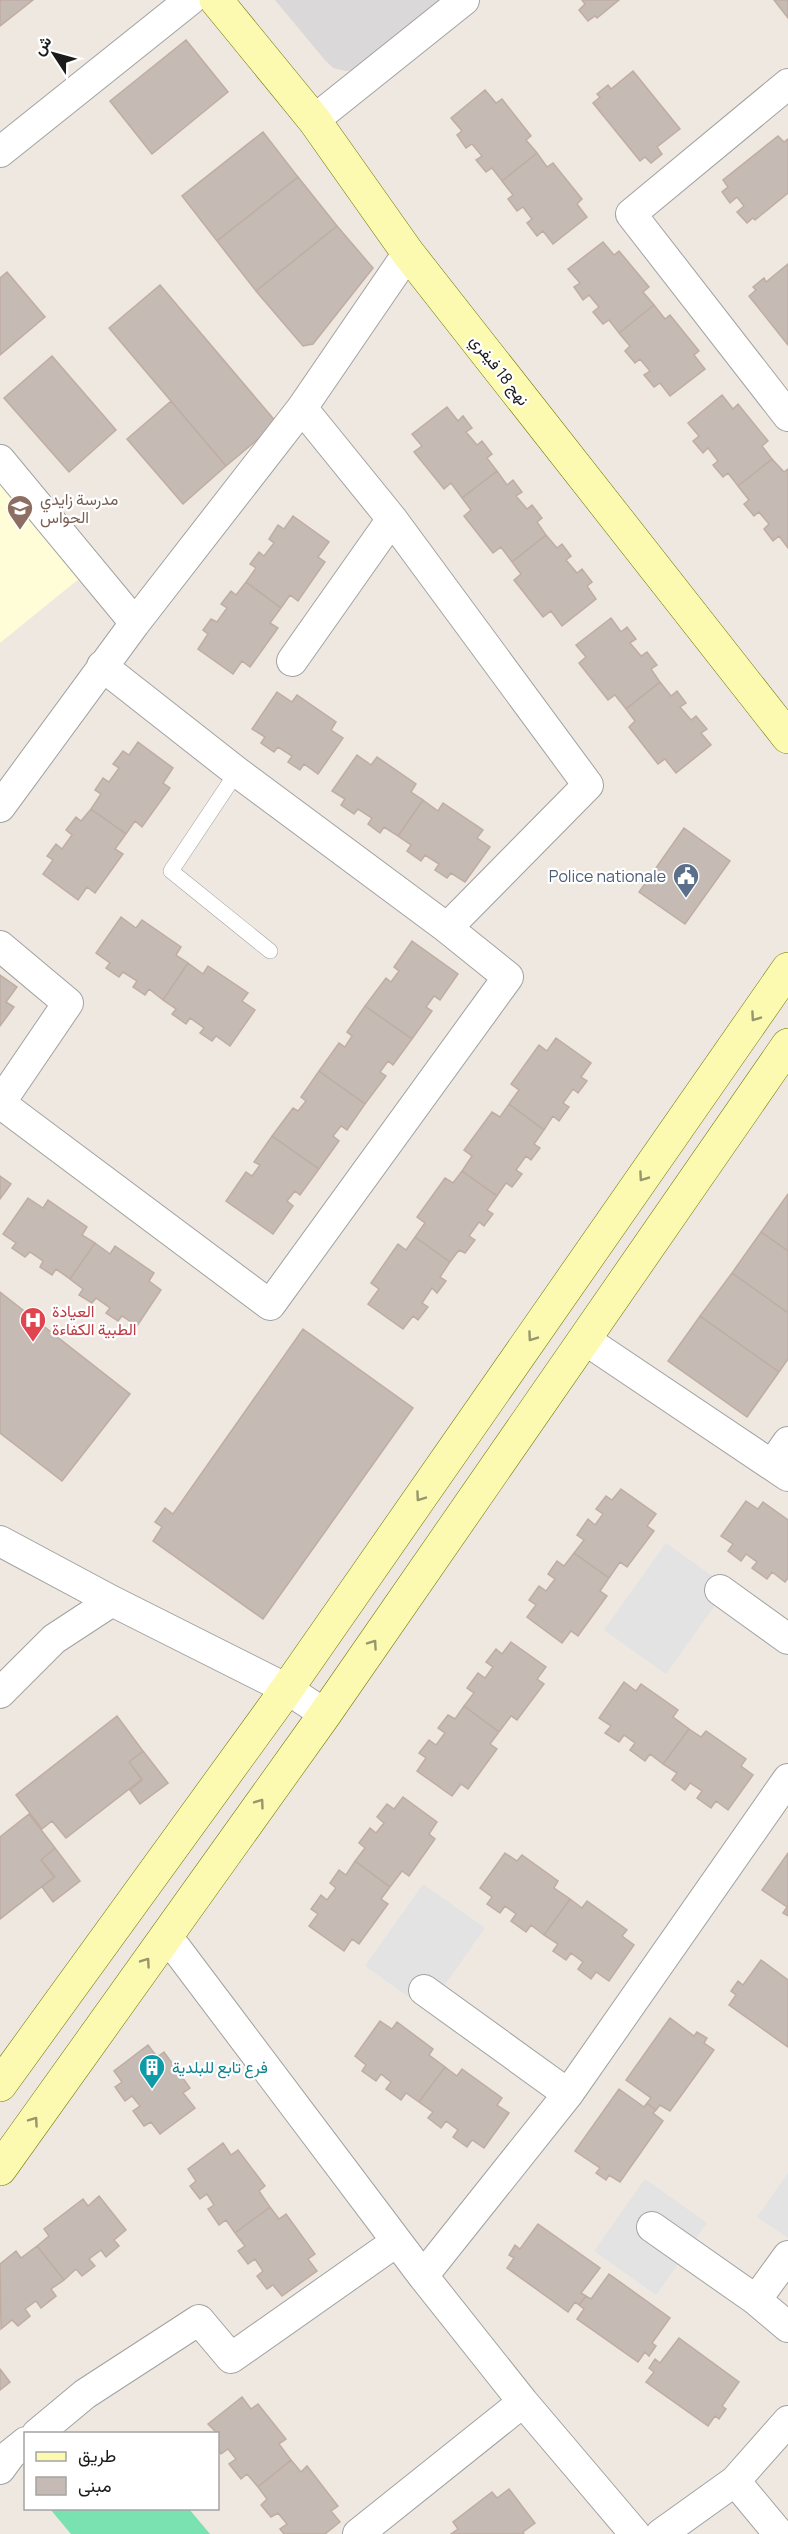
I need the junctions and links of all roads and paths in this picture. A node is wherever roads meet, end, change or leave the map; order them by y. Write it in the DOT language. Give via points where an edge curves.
graph roads {
  1 [pos="190,0"];
  2 [pos="216,0"];
  3 [pos="464,0"];
  4 [pos="788,84"];
  5 [pos="314,120"];
  6 [pos="0,152"];
  7 [pos="408,253"];
  8 [pos="302,408"];
  9 [pos="788,416"];
  10 [pos="0,460"];
  11 [pos="392,519"];
  12 [pos="135,623"];
  13 [pos="292,661"];
  14 [pos="102,666"];
  15 [pos="788,737"];
  16 [pos="237,772"];
  17 [pos="0,807"];
  18 [pos="447,928"];
  19 [pos="0,946"];
  20 [pos="270,951"];
  21 [pos="788,969"];
  22 [pos="788,1044"];
  23 [pos="0,1103"];
  24 [pos="584,1339"];
  25 [pos="782,1461"];
  26 [pos="0,1541"];
  27 [pos="720,1590"];
  28 [pos="112,1601"];
  29 [pos="788,1639"];
  30 [pos="287,1689"];
  31 [pos="0,1693"];
  32 [pos="325,1714"];
  33 [pos="788,1779"];
  34 [pos="166,1935"];
  35 [pos="424,1990"];
  36 [pos="0,2085"];
  37 [pos="568,2094"];
  38 [pos="0,2169"];
  39 [pos="652,2227"];
  40 [pos="396,2242"];
  41 [pos="788,2256"];
  42 [pos="423,2276"];
  43 [pos="756,2301"];
  44 [pos="788,2326"];
  45 [pos="523,2402"];
  46 [pos="788,2421"];
  47 [pos="38,2432"];
  48 [pos="24,2444"];
  49 [pos="0,2469"];
  50 [pos="735,2481"];
  51 [pos="358,2534"];
  52 [pos="635,2534"];
  53 [pos="662,2534"];
  54 [pos="779,2534"];
  1 -- 6 [label="street"];
  2 -- 5 [label="main road, نهج 18 فيفري"];
  3 -- 5 [label="street"];
  4 -- 9 [label="street" via="631,213"];
  5 -- 7 [label="main road, نهج 18 فيفري"];
  7 -- 8 [label="street"];
  7 -- 15 [label="main road, نهج 18 فيفري"];
  8 -- 11 [label="street"];
  8 -- 12 [label="street"];
  10 -- 12 [label="street"];
  11 -- 13 [label="street"];
  11 -- 18 [label="street" via="588,785"];
  12 -- 14 [label="street"];
  14 -- 16 [label="street"];
  14 -- 17 [label="street"];
  16 -- 18 [label="street"];
  16 -- 20 [label="lane" via="171,871"];
  18 -- 23 [label="street" via="508,977 270,1305"];
  19 -- 23 [label="street" via="68,1003"];
  21 -- 30 [label="main road, one-way"];
  22 -- 24 [label="main road"];
  24 -- 25 [label="street"];
  32 -- 24 [label="main road, one-way"];
  26 -- 28 [label="street"];
  27 -- 29 [label="street"];
  28 -- 30 [label="street"];
  28 -- 31 [label="street" via="54,1639"];
  30 -- 32 [label="street"];
  30 -- 36 [label="main road"];
  34 -- 32 [label="main road, one-way"];
  33 -- 37 [label="street"];
  38 -- 34 [label="main road, one-way"];
  34 -- 40 [label="street"];
  35 -- 37 [label="street"];
  37 -- 42 [label="street"];
  39 -- 43 [label="street"];
  40 -- 42 [label="street"];
  40 -- 47 [label="street" via="231,2358 198,2320 85,2394"];
  41 -- 43 [label="street"];
  42 -- 45 [label="street"];
  43 -- 44 [label="street"];
  45 -- 51 [label="street"];
  45 -- 52 [label="street"];
  46 -- 50 [label="street"];
  48 -- 49 [label="street"];
  50 -- 53 [label="street"];
  50 -- 54 [label="street"];
}
